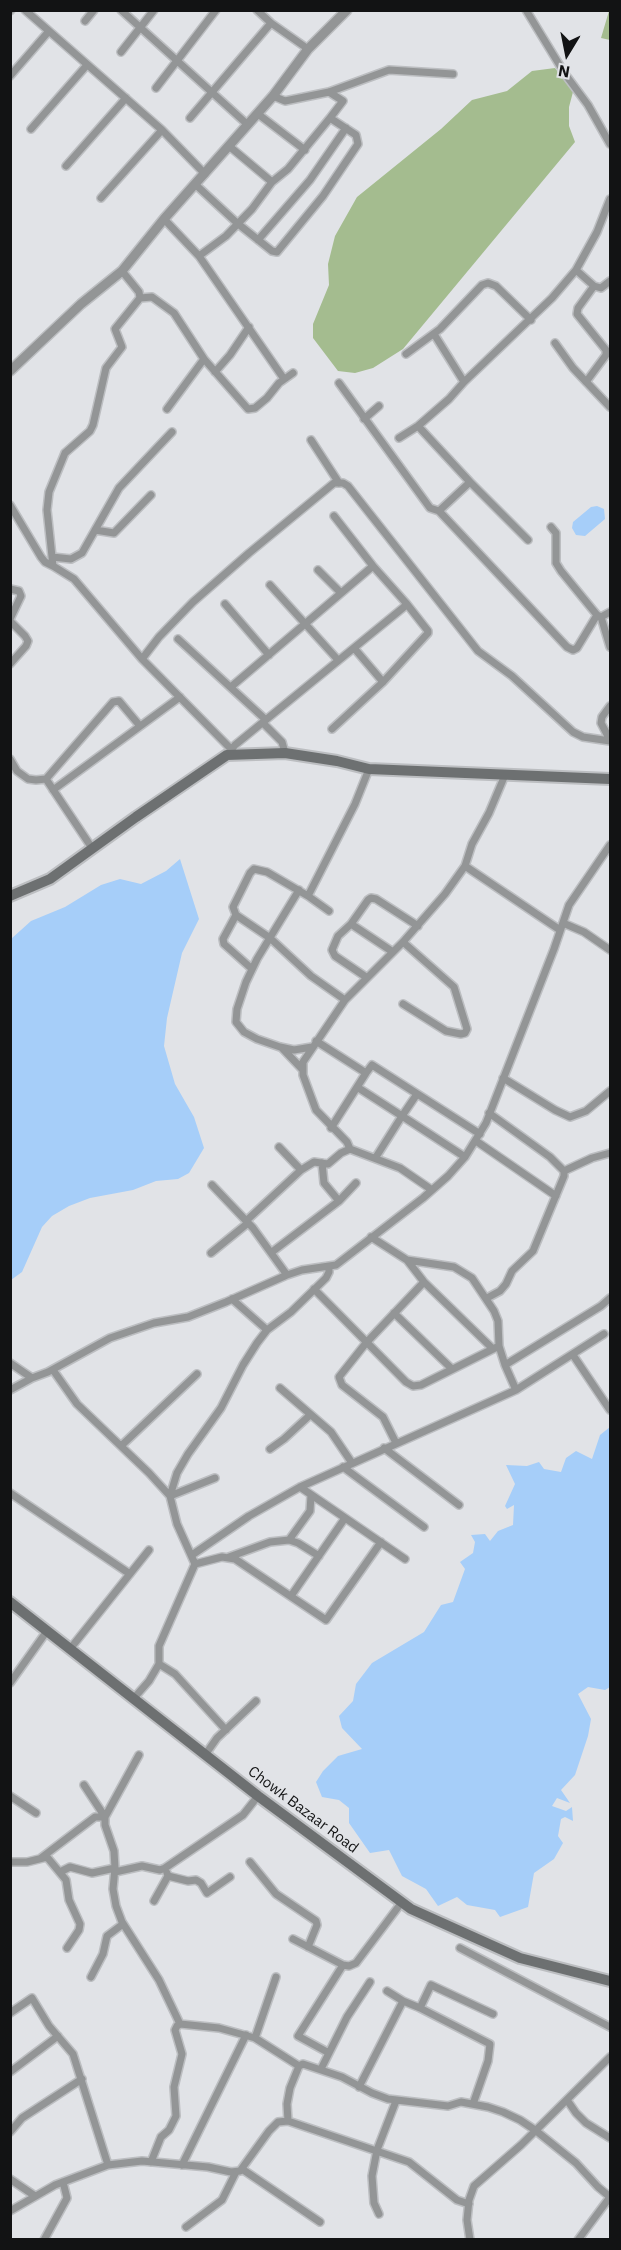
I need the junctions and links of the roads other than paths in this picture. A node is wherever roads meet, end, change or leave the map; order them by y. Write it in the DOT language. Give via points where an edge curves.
graph roads {
  1 [pos="25,10"];
  2 [pos="94,10"];
  3 [pos="121,10"];
  4 [pos="154,10"];
  5 [pos="216,10"];
  6 [pos="257,10"];
  7 [pos="347,10"];
  8 [pos="526,10"];
  9 [pos="85,21"];
  10 [pos="271,23"];
  11 [pos="140,28"];
  12 [pos="49,32"];
  13 [pos="308,50"];
  14 [pos="121,52"];
  15 [pos="177,60"];
  16 [pos="87,65"];
  17 [pos="453,74"];
  18 [pos="10,76"];
  19 [pos="156,88"];
  20 [pos="212,92"];
  21 [pos="328,92"];
  22 [pos="273,96"];
  23 [pos="126,98"];
  24 [pos="258,114"];
  25 [pos="190,118"];
  26 [pos="330,118"];
  27 [pos="248,125"];
  28 [pos="346,128"];
  29 [pos="31,129"];
  30 [pos="162,130"];
  31 [pos="610,144"];
  32 [pos="229,146"];
  33 [pos="305,150"];
  34 [pos="66,166"];
  35 [pos="205,174"];
  36 [pos="272,182"];
  37 [pos="196,185"];
  38 [pos="101,198"];
  39 [pos="610,198"];
  40 [pos="164,219"];
  41 [pos="237,223"];
  42 [pos="258,240"];
  43 [pos="199,256"];
  44 [pos="576,270"];
  45 [pos="122,271"];
  46 [pos="610,281"];
  47 [pos="594,286"];
  48 [pos="140,298"];
  49 [pos="531,320"];
  50 [pos="249,327"];
  51 [pos="434,334"];
  52 [pos="555,343"];
  53 [pos="406,354"];
  54 [pos="204,359"];
  55 [pos="10,371"];
  56 [pos="215,372"];
  57 [pos="293,374"];
  58 [pos="284,379"];
  59 [pos="464,382"];
  60 [pos="586,382"];
  61 [pos="339,383"];
  62 [pos="379,406"];
  63 [pos="610,406"];
  64 [pos="167,409"];
  65 [pos="364,419"];
  66 [pos="418,426"];
  67 [pos="172,432"];
  68 [pos="399,438"];
  69 [pos="311,440"];
  70 [pos="470,482"];
  71 [pos="339,483"];
  72 [pos="151,495"];
  73 [pos="10,505"];
  74 [pos="440,511"];
  75 [pos="334,516"];
  76 [pos="551,527"];
  77 [pos="95,530"];
  78 [pos="528,540"];
  79 [pos="52,557"];
  80 [pos="53,566"];
  81 [pos="373,566"];
  82 [pos="318,570"];
  83 [pos="270,585"];
  84 [pos="10,589"];
  85 [pos="341,593"];
  86 [pos="406,603"];
  87 [pos="225,604"];
  88 [pos="610,612"];
  89 [pos="11,616"];
  90 [pos="599,616"];
  91 [pos="306,623"];
  92 [pos="178,639"];
  93 [pos="610,647"];
  94 [pos="354,648"];
  95 [pos="269,655"];
  96 [pos="141,660"];
  97 [pos="338,660"];
  98 [pos="10,664"];
  99 [pos="383,682"];
  100 [pos="232,687"];
  101 [pos="180,697"];
  102 [pos="610,706"];
  103 [pos="265,722"];
  104 [pos="140,726"];
  105 [pos="332,729"];
  106 [pos="610,741"];
  107 [pos="229,752"];
  108 [pos="285,753"];
  109 [pos="10,759"];
  110 [pos="369,769"];
  111 [pos="505,775"];
  112 [pos="46,779"];
  113 [pos="610,779"];
  114 [pos="53,790"];
  115 [pos="610,845"];
  116 [pos="92,848"];
  117 [pos="465,866"];
  118 [pos="299,890"];
  119 [pos="10,896"];
  120 [pos="308,896"];
  121 [pos="329,911"];
  122 [pos="236,915"];
  123 [pos="351,924"];
  124 [pos="418,926"];
  125 [pos="562,926"];
  126 [pos="270,938"];
  127 [pos="403,942"];
  128 [pos="610,950"];
  129 [pos="393,952"];
  130 [pos="252,969"];
  131 [pos="366,977"];
  132 [pos="345,1000"];
  133 [pos="403,1004"];
  134 [pos="314,1044"];
  135 [pos="280,1047"];
  136 [pos="302,1069"];
  137 [pos="366,1073"];
  138 [pos="503,1078"];
  139 [pos="357,1087"];
  140 [pos="610,1091"];
  141 [pos="417,1094"];
  142 [pos="489,1113"];
  143 [pos="402,1116"];
  144 [pos="331,1128"];
  145 [pos="478,1138"];
  146 [pos="279,1147"];
  147 [pos="350,1149"];
  148 [pos="610,1153"];
  149 [pos="376,1157"];
  150 [pos="465,1157"];
  151 [pos="322,1163"];
  152 [pos="301,1170"];
  153 [pos="564,1171"];
  154 [pos="356,1183"];
  155 [pos="212,1185"];
  156 [pos="432,1190"];
  157 [pos="556,1196"];
  158 [pos="339,1201"];
  159 [pos="247,1222"];
  160 [pos="371,1237"];
  161 [pos="272,1252"];
  162 [pos="211,1253"];
  163 [pos="407,1260"];
  164 [pos="328,1267"];
  165 [pos="287,1275"];
  166 [pos="424,1282"];
  167 [pos="314,1289"];
  168 [pos="610,1298"];
  169 [pos="232,1299"];
  170 [pos="487,1299"];
  171 [pos="394,1313"];
  172 [pos="267,1330"];
  173 [pos="604,1334"];
  174 [pos="366,1342"];
  175 [pos="496,1347"];
  176 [pos="573,1355"];
  177 [pos="10,1363"];
  178 [pos="505,1365"];
  179 [pos="452,1369"];
  180 [pos="53,1370"];
  181 [pos="197,1374"];
  182 [pos="32,1378"];
  183 [pos="280,1388"];
  184 [pos="10,1390"];
  185 [pos="516,1390"];
  186 [pos="610,1410"];
  187 [pos="310,1415"];
  188 [pos="396,1443"];
  189 [pos="121,1446"];
  190 [pos="384,1448"];
  191 [pos="270,1449"];
  192 [pos="352,1463"];
  193 [pos="343,1467"];
  194 [pos="215,1478"];
  195 [pos="300,1487"];
  196 [pos="10,1493"];
  197 [pos="311,1495"];
  198 [pos="170,1496"];
  199 [pos="459,1505"];
  200 [pos="345,1518"];
  201 [pos="424,1527"];
  202 [pos="289,1540"];
  203 [pos="381,1542"];
  204 [pos="149,1551"];
  205 [pos="192,1555"];
  206 [pos="319,1556"];
  207 [pos="229,1557"];
  208 [pos="405,1559"];
  209 [pos="195,1564"];
  210 [pos="130,1574"];
  211 [pos="291,1596"];
  212 [pos="10,1602"];
  213 [pos="47,1631"];
  214 [pos="70,1649"];
  215 [pos="159,1664"];
  216 [pos="10,1683"];
  217 [pos="134,1698"];
  218 [pos="256,1701"];
  219 [pos="226,1730"];
  220 [pos="139,1755"];
  221 [pos="205,1755"];
  222 [pos="84,1785"];
  223 [pos="10,1796"];
  224 [pos="258,1796"];
  225 [pos="36,1813"];
  226 [pos="105,1817"];
  227 [pos="39,1859"];
  228 [pos="11,1862"];
  229 [pos="249,1862"];
  230 [pos="115,1870"];
  231 [pos="60,1872"];
  232 [pos="166,1872"];
  233 [pos="230,1877"];
  234 [pos="154,1901"];
  235 [pos="402,1902"];
  236 [pos="123,1924"];
  237 [pos="293,1939"];
  238 [pos="308,1947"];
  239 [pos="67,1948"];
  240 [pos="460,1948"];
  241 [pos="343,1965"];
  242 [pos="91,1977"];
  243 [pos="276,1977"];
  244 [pos="610,1981"];
  245 [pos="370,1982"];
  246 [pos="387,1991"];
  247 [pos="403,2001"];
  248 [pos="420,2008"];
  249 [pos="10,2013"];
  250 [pos="493,2014"];
  251 [pos="180,2024"];
  252 [pos="610,2027"];
  253 [pos="246,2035"];
  254 [pos="58,2036"];
  255 [pos="255,2038"];
  256 [pos="329,2053"];
  257 [pos="610,2057"];
  258 [pos="299,2066"];
  259 [pos="321,2069"];
  260 [pos="10,2072"];
  261 [pos="82,2079"];
  262 [pos="359,2087"];
  263 [pos="567,2100"];
  264 [pos="396,2101"];
  265 [pos="473,2104"];
  266 [pos="288,2121"];
  267 [pos="535,2130"];
  268 [pos="10,2132"];
  269 [pos="610,2138"];
  270 [pos="377,2150"];
  271 [pos="151,2162"];
  272 [pos="182,2164"];
  273 [pos="108,2165"];
  274 [pos="239,2170"];
  275 [pos="10,2179"];
  276 [pos="63,2182"];
  277 [pos="35,2196"];
  278 [pos="469,2204"];
  279 [pos="10,2211"];
  280 [pos="379,2214"];
  281 [pos="320,2223"];
  282 [pos="186,2227"];
  283 [pos="44,2240"];
  284 [pos="470,2240"];
  285 [pos="578,2240"];
  1 -- 12 [label="street"];
  2 -- 9 [label="street"];
  3 -- 11 [label="street"];
  4 -- 11 [label="street"];
  5 -- 15 [label="street"];
  6 -- 10 [label="street"];
  7 -- 13 [label="street"];
  8 -- 31 [label="street"];
  10 -- 13 [label="street"];
  10 -- 20 [label="street"];
  11 -- 14 [label="street"];
  11 -- 15 [label="street"];
  12 -- 16 [label="street"];
  12 -- 18 [label="street"];
  13 -- 22 [label="street"];
  15 -- 19 [label="street"];
  15 -- 20 [label="street"];
  16 -- 23 [label="street"];
  16 -- 29 [label="street"];
  17 -- 21 [label="street" via="389,69"];
  20 -- 25 [label="street"];
  20 -- 27 [label="street"];
  21 -- 22 [label="street" via="285,101"];
  21 -- 26 [label="street" via="343,101"];
  22 -- 24 [label="street"];
  23 -- 30 [label="street"];
  23 -- 34 [label="street"];
  24 -- 27 [label="street"];
  24 -- 33 [label="street"];
  26 -- 28 [label="street"];
  26 -- 33 [label="street"];
  27 -- 32 [label="street"];
  28 -- 42 [label="street" via="310,180"];
  28 -- 42 [label="street" via="356,135 358,144 323,196 280,250 272,251"];
  30 -- 35 [label="street"];
  30 -- 38 [label="street"];
  32 -- 35 [label="street"];
  32 -- 36 [label="street"];
  33 -- 36 [label="street"];
  35 -- 37 [label="street"];
  36 -- 41 [label="street"];
  37 -- 40 [label="street"];
  37 -- 41 [label="street"];
  39 -- 44 [label="street"];
  40 -- 43 [label="street"];
  40 -- 45 [label="street"];
  41 -- 42 [label="street"];
  41 -- 43 [label="street"];
  43 -- 50 [label="street"];
  44 -- 47 [label="street"];
  44 -- 49 [label="street"];
  45 -- 48 [label="street"];
  45 -- 55 [label="street"];
  46 -- 47 [label="street" via="601,288"];
  47 -- 60 [label="street" via="577,314 606,355"];
  48 -- 54 [label="street" via="152,297 174,314"];
  48 -- 79 [label="street" via="115,329 122,347 106,368 93,425 65,453 49,492"];
  49 -- 51 [label="street" via="488,283"];
  49 -- 59 [label="street"];
  50 -- 56 [label="street"];
  50 -- 58 [label="street"];
  51 -- 53 [label="street"];
  51 -- 59 [label="street"];
  52 -- 60 [label="street"];
  54 -- 56 [label="street"];
  54 -- 64 [label="street"];
  56 -- 58 [label="street" via="248,409 255,408"];
  57 -- 58 [label="street"];
  59 -- 66 [label="street"];
  60 -- 63 [label="street"];
  61 -- 65 [label="street"];
  62 -- 65 [label="street"];
  65 -- 74 [label="street" via="430,508"];
  66 -- 68 [label="street"];
  66 -- 70 [label="street"];
  67 -- 77 [label="street" via="119,488"];
  69 -- 71 [label="street"];
  70 -- 74 [label="street"];
  70 -- 78 [label="street"];
  71 -- 96 [label="street" via="334,483 193,602"];
  71 -- 106 [label="street" via="348,486 478,651 512,676 573,732"];
  72 -- 77 [label="street" via="114,533"];
  73 -- 80 [label="street" via="45,562"];
  74 -- 90 [label="street" via="567,647 577,648"];
  75 -- 81 [label="street"];
  76 -- 90 [label="street" via="557,538 556,563"];
  77 -- 79 [label="street" via="77,558"];
  79 -- 80 [label="street"];
  80 -- 96 [label="street" via="84,589"];
  81 -- 85 [label="street"];
  81 -- 86 [label="street"];
  82 -- 85 [label="street"];
  83 -- 91 [label="street"];
  84 -- 89 [label="street" via="20,591 21,596"];
  85 -- 91 [label="street"];
  86 -- 94 [label="street"];
  86 -- 99 [label="street" via="428,633"];
  87 -- 95 [label="street"];
  88 -- 90 [label="street"];
  89 -- 98 [label="street" via="28,641"];
  90 -- 93 [label="street"];
  91 -- 95 [label="street"];
  91 -- 97 [label="street"];
  92 -- 100 [label="street"];
  94 -- 97 [label="street"];
  94 -- 99 [label="street"];
  95 -- 100 [label="street"];
  96 -- 101 [label="street"];
  97 -- 103 [label="street"];
  99 -- 105 [label="street"];
  100 -- 103 [label="street"];
  101 -- 104 [label="street"];
  101 -- 107 [label="street"];
  102 -- 106 [label="street" via="601,723"];
  103 -- 107 [label="street"];
  103 -- 108 [label="street" via="282,742"];
  104 -- 112 [label="street" via="119,701 113,702"];
  104 -- 114 [label="street"];
  107 -- 108 [label="main road"];
  107 -- 116 [label="main road"];
  108 -- 110 [label="main road"];
  109 -- 112 [label="street" via="17,771 28,778"];
  110 -- 111 [label="main road"];
  110 -- 120 [label="street"];
  111 -- 113 [label="main road"];
  111 -- 117 [label="street"];
  112 -- 114 [label="street"];
  114 -- 116 [label="street"];
  115 -- 125 [label="street" via="569,905"];
  116 -- 119 [label="main road" via="50,879"];
  117 -- 124 [label="street"];
  117 -- 125 [label="street"];
  118 -- 120 [label="street"];
  118 -- 122 [label="street" via="254,869 233,907"];
  118 -- 126 [label="street"];
  120 -- 121 [label="street"];
  122 -- 126 [label="street"];
  122 -- 130 [label="street" via="224,944"];
  123 -- 124 [label="street" via="371,898"];
  123 -- 129 [label="street"];
  123 -- 131 [label="street" via="335,940 332,954"];
  124 -- 127 [label="street"];
  125 -- 128 [label="street" via="584,932"];
  125 -- 138 [label="street"];
  126 -- 130 [label="street"];
  126 -- 132 [label="street" via="311,976"];
  127 -- 129 [label="street"];
  127 -- 133 [label="street" via="454,987 467,1029 461,1034 446,1031"];
  129 -- 131 [label="street"];
  130 -- 135 [label="street" via="236,1022 244,1032"];
  131 -- 132 [label="street"];
  132 -- 134 [label="street"];
  134 -- 135 [label="street" via="294,1050"];
  134 -- 136 [label="street"];
  134 -- 137 [label="street"];
  135 -- 136 [label="street"];
  136 -- 144 [label="street" via="316,1110"];
  137 -- 139 [label="street"];
  137 -- 141 [label="street" via="372,1065"];
  138 -- 140 [label="street" via="570,1117 586,1111"];
  138 -- 142 [label="street"];
  139 -- 143 [label="street"];
  139 -- 144 [label="street"];
  141 -- 143 [label="street"];
  141 -- 145 [label="street"];
  142 -- 145 [label="street"];
  142 -- 153 [label="street"];
  143 -- 149 [label="street"];
  143 -- 150 [label="street"];
  144 -- 147 [label="street"];
  145 -- 150 [label="street"];
  145 -- 157 [label="street"];
  146 -- 152 [label="street"];
  147 -- 149 [label="street"];
  147 -- 151 [label="street" via="328,1164"];
  148 -- 153 [label="street"];
  149 -- 156 [label="street"];
  150 -- 156 [label="street"];
  151 -- 152 [label="street" via="314,1162"];
  151 -- 158 [label="street" via="324,1183"];
  152 -- 159 [label="street"];
  153 -- 157 [label="street"];
  154 -- 158 [label="street"];
  155 -- 159 [label="street"];
  156 -- 160 [label="street"];
  157 -- 170 [label="street" via="533,1251 512,1270 500,1291"];
  158 -- 161 [label="street"];
  159 -- 161 [label="street"];
  159 -- 162 [label="street"];
  160 -- 163 [label="street"];
  160 -- 164 [label="street"];
  161 -- 165 [label="street"];
  163 -- 166 [label="street"];
  163 -- 170 [label="street" via="462,1271"];
  164 -- 165 [label="street"];
  164 -- 167 [label="street" via="326,1278"];
  165 -- 169 [label="street"];
  166 -- 171 [label="street"];
  166 -- 175 [label="street"];
  167 -- 172 [label="street"];
  167 -- 174 [label="street"];
  168 -- 178 [label="street"];
  169 -- 172 [label="street"];
  169 -- 180 [label="street" via="188,1317 154,1323 110,1338"];
  170 -- 175 [label="street" via="498,1321"];
  171 -- 174 [label="street"];
  171 -- 179 [label="street"];
  172 -- 198 [label="street" via="221,1408 188,1454"];
  173 -- 176 [label="street"];
  174 -- 179 [label="street" via="413,1386"];
  174 -- 188 [label="street" via="342,1371 340,1382 383,1417"];
  175 -- 178 [label="street"];
  175 -- 179 [label="street"];
  176 -- 185 [label="street"];
  176 -- 186 [label="street"];
  177 -- 182 [label="street"];
  178 -- 185 [label="street"];
  180 -- 182 [label="street"];
  180 -- 189 [label="street" via="78,1404"];
  181 -- 189 [label="street"];
  182 -- 184 [label="street"];
  183 -- 187 [label="street"];
  185 -- 188 [label="street"];
  187 -- 191 [label="street"];
  187 -- 192 [label="street" via="331,1432"];
  188 -- 190 [label="street"];
  189 -- 198 [label="street"];
  190 -- 192 [label="street"];
  190 -- 199 [label="street"];
  192 -- 193 [label="street"];
  193 -- 195 [label="street"];
  193 -- 201 [label="street"];
  194 -- 198 [label="street"];
  195 -- 197 [label="street"];
  195 -- 205 [label="street"];
  196 -- 210 [label="street"];
  197 -- 200 [label="street"];
  197 -- 202 [label="street" via="310,1511"];
  198 -- 205 [label="street" via="177,1524"];
  200 -- 203 [label="street"];
  200 -- 206 [label="street"];
  202 -- 206 [label="street"];
  202 -- 207 [label="street" via="270,1542"];
  203 -- 208 [label="street"];
  203 -- 211 [label="street" via="326,1620"];
  204 -- 210 [label="street"];
  205 -- 209 [label="street"];
  206 -- 211 [label="street"];
  207 -- 209 [label="street"];
  207 -- 211 [label="street"];
  209 -- 215 [label="street" via="159,1646"];
  210 -- 214 [label="street"];
  212 -- 213 [label="main road, Chowk Bazaar Road"];
  213 -- 214 [label="main road, Chowk Bazaar Road"];
  213 -- 216 [label="street"];
  214 -- 217 [label="main road, Chowk Bazaar Road"];
  215 -- 217 [label="street"];
  215 -- 219 [label="street" via="186,1684"];
  217 -- 221 [label="main road, Chowk Bazaar Road"];
  218 -- 219 [label="street"];
  219 -- 221 [label="street"];
  220 -- 226 [label="street"];
  221 -- 224 [label="main road, Chowk Bazaar Road"];
  222 -- 226 [label="street"];
  223 -- 225 [label="street"];
  224 -- 232 [label="street" via="243,1815"];
  224 -- 235 [label="main road, Chowk Bazaar Road"];
  226 -- 227 [label="street" via="95,1817"];
  226 -- 230 [label="street"];
  227 -- 228 [label="street"];
  227 -- 231 [label="street" via="47,1857"];
  229 -- 238 [label="street" via="276,1894 316,1921"];
  230 -- 231 [label="street" via="84,1873 70,1867"];
  230 -- 232 [label="street" via="142,1866"];
  230 -- 236 [label="street" via="113,1889"];
  231 -- 239 [label="street" via="80,1924"];
  232 -- 233 [label="street" via="188,1881 196,1880 207,1893"];
  232 -- 234 [label="street"];
  235 -- 241 [label="street" via="356,1963"];
  235 -- 244 [label="main road, Chowk Bazaar Road" via="520,1958"];
  236 -- 242 [label="street" via="107,1936 104,1954"];
  236 -- 251 [label="street" via="159,1980"];
  237 -- 238 [label="street"];
  238 -- 241 [label="street"];
  240 -- 252 [label="street"];
  241 -- 256 [label="street" via="298,2036"];
  243 -- 255 [label="street"];
  245 -- 256 [label="street"];
  246 -- 247 [label="street"];
  247 -- 248 [label="street"];
  247 -- 262 [label="street"];
  248 -- 250 [label="street" via="431,1985"];
  248 -- 265 [label="street" via="490,2044"];
  249 -- 254 [label="street" via="32,1998"];
  251 -- 253 [label="street"];
  251 -- 271 [label="street" via="175,2030 182,2054 174,2087 176,2116 161,2137"];
  253 -- 255 [label="street"];
  253 -- 272 [label="street"];
  254 -- 260 [label="street"];
  254 -- 261 [label="street" via="73,2054"];
  255 -- 258 [label="street"];
  256 -- 259 [label="street"];
  257 -- 263 [label="street"];
  258 -- 259 [label="street"];
  258 -- 266 [label="street" via="290,2088"];
  259 -- 262 [label="street"];
  261 -- 268 [label="street" via="22,2118"];
  261 -- 273 [label="street"];
  262 -- 264 [label="street"];
  263 -- 267 [label="street"];
  263 -- 269 [label="street" via="586,2123"];
  264 -- 265 [label="street"];
  264 -- 270 [label="street"];
  265 -- 267 [label="street" via="503,2112"];
  266 -- 270 [label="street"];
  266 -- 274 [label="street" via="278,2122"];
  267 -- 278 [label="street" via="474,2186"];
  267 -- 285 [label="street" via="610,2197"];
  270 -- 278 [label="street" via="409,2162 458,2200"];
  270 -- 280 [label="street" via="372,2176"];
  271 -- 272 [label="street"];
  271 -- 273 [label="street"];
  272 -- 274 [label="street"];
  273 -- 276 [label="street"];
  274 -- 281 [label="street"];
  274 -- 282 [label="street" via="222,2200"];
  275 -- 277 [label="street"];
  276 -- 277 [label="street"];
  276 -- 283 [label="street" via="67,2198"];
  277 -- 279 [label="street"];
  278 -- 284 [label="street"];
}
